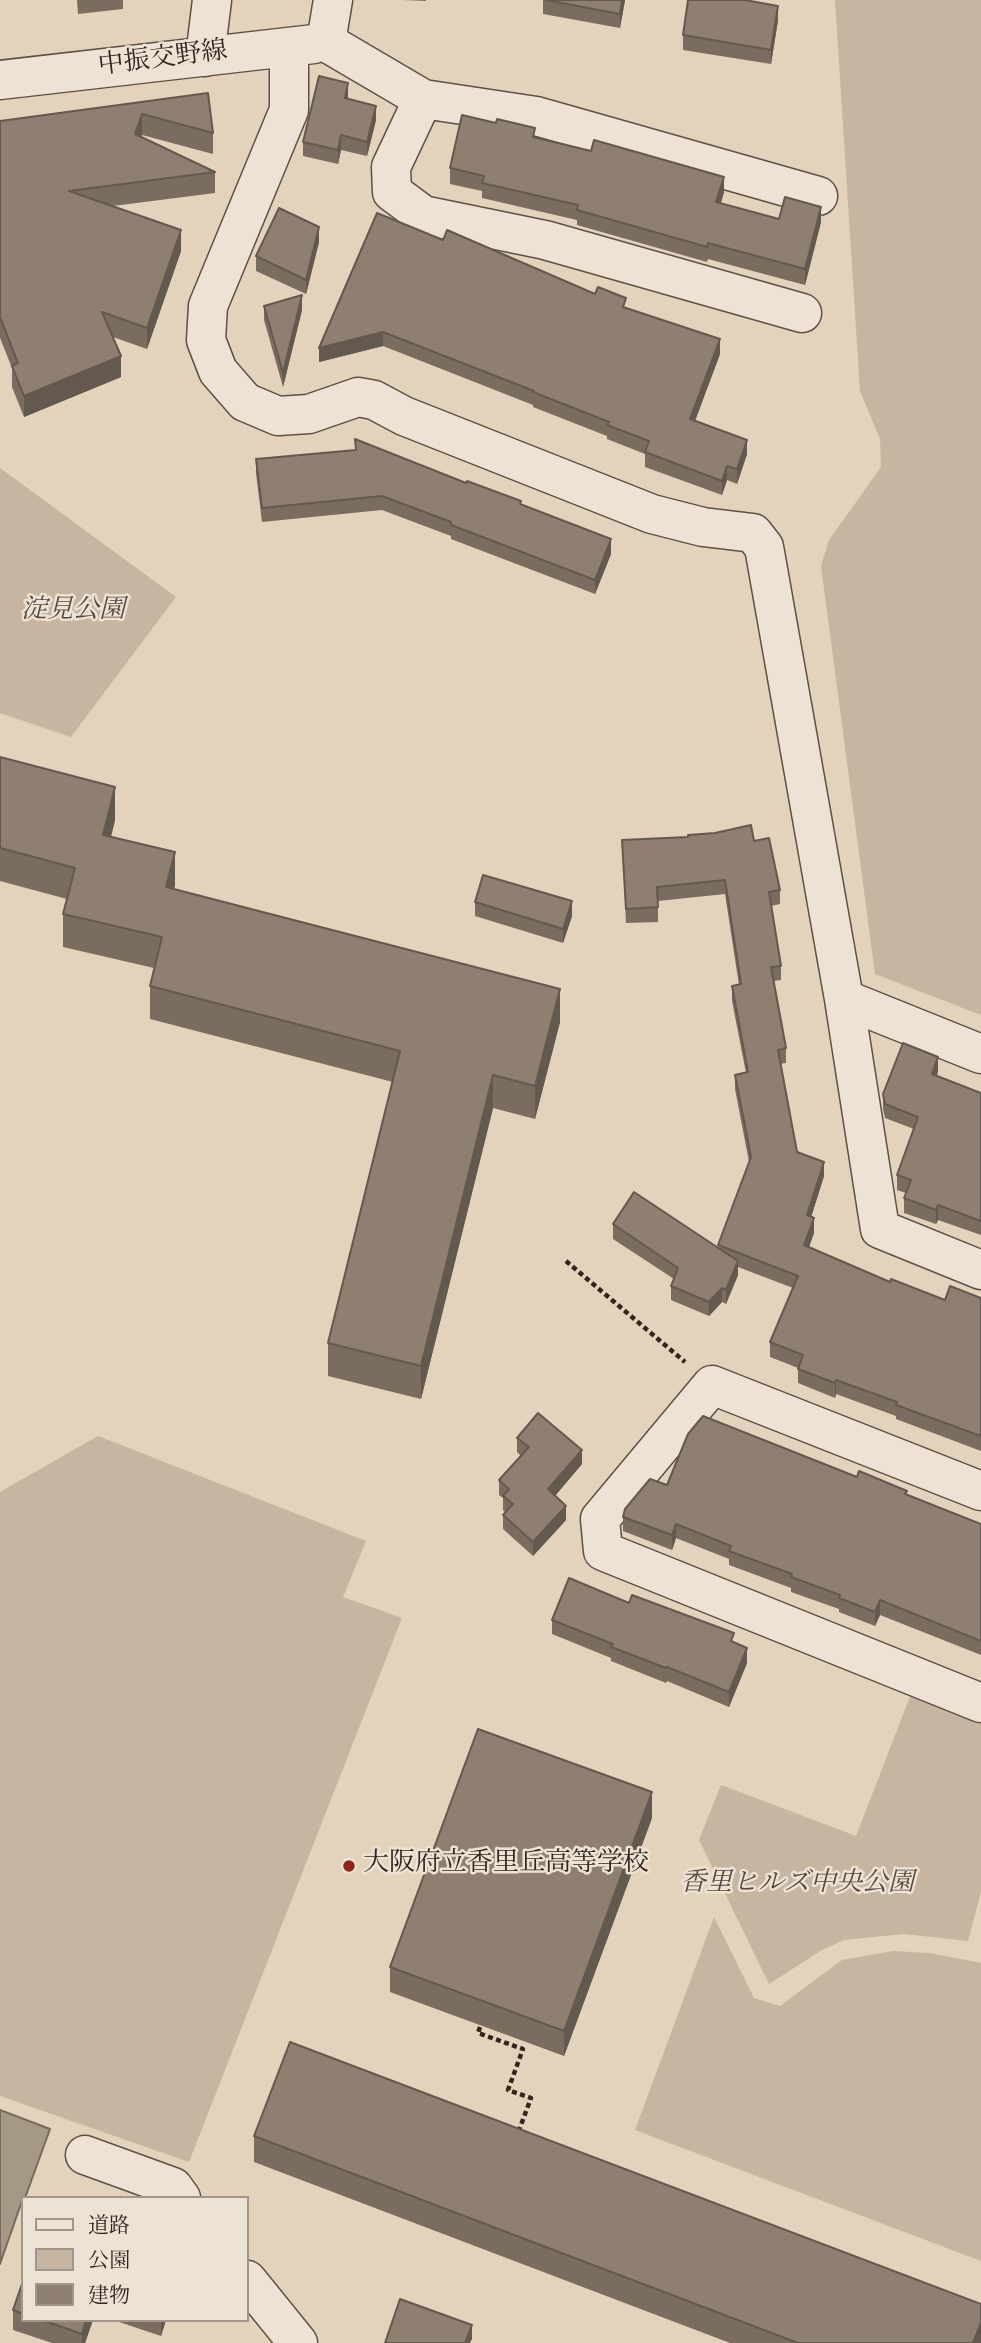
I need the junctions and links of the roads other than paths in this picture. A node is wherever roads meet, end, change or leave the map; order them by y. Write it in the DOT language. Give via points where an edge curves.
graph roads {
  1 [pos="212,0"];
  2 [pos="333,0"];
  3 [pos="326,42"];
  4 [pos="289,47"];
  5 [pos="205,57"];
  6 [pos="0,80"];
  7 [pos="423,99"];
  8 [pos="818,196"];
  9 [pos="802,313"];
  10 [pos="844,999"];
  11 [pos="981,1054"];
  12 [pos="981,1269"];
  13 [pos="981,1491"];
  14 [pos="981,1703"];
  15 [pos="85,2155"];
  16 [pos="180,2196"];
  17 [pos="248,2281"];
  18 [pos="298,2343"];
  1 -- 5 [label="street"];
  2 -- 3 [label="street"];
  3 -- 4 [label="street, 中振交野線"];
  3 -- 7 [label="street"];
  4 -- 5 [label="street, 中振交野線"];
  4 -- 10 [label="street" via="289,110 208,306 206,340 219,371 245,402 278,416 309,414 358,397 374,400 652,514 753,533 764,547"];
  5 -- 6 [label="street, 中振交野線"];
  7 -- 8 [label="street" via="536,116"];
  7 -- 9 [label="street" via="391,167 392,192 423,215 545,240"];
  10 -- 11 [label="street"];
  10 -- 12 [label="street" via="880,1229"];
  13 -- 14 [label="street" via="712,1385 600,1519 603,1551"];
  15 -- 16 [label="street" via="173,2187"];
  17 -- 18 [label="street"];
}
